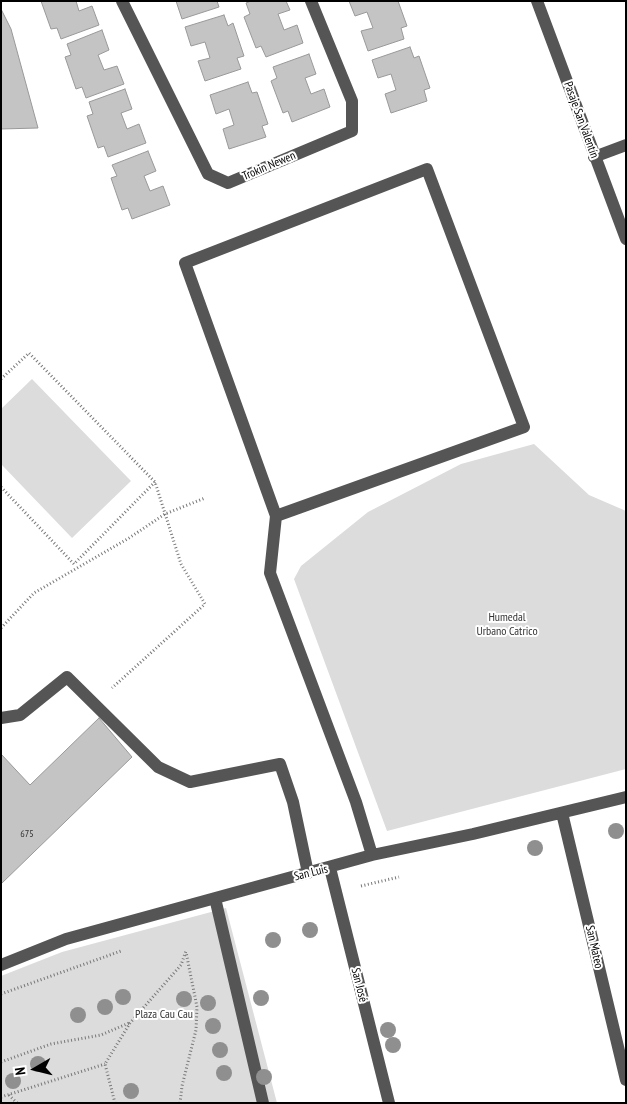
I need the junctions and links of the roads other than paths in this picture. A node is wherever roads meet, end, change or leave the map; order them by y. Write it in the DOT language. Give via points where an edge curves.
graph roads {
  1 [pos="122,1"];
  2 [pos="311,1"];
  3 [pos="538,1"];
  4 [pos="626,145"];
  5 [pos="594,157"];
  6 [pos="626,239"];
  7 [pos="276,516"];
  8 [pos="1,718"];
  9 [pos="626,797"];
  10 [pos="562,813"];
  11 [pos="372,855"];
  12 [pos="330,868"];
  13 [pos="308,873"];
  14 [pos="215,898"];
  15 [pos="1,965"];
  16 [pos="626,1080"];
  17 [pos="263,1103"];
  18 [pos="389,1103"];
  1 -- 2 [label="street, Trokin Newen" via="208,174 228,183 352,131 352,101"];
  3 -- 5 [label="street, Pasaje San Valentín"];
  4 -- 5 [label="street"];
  5 -- 6 [label="street, Pasaje San Valentín"];
  7 -- 7 [label="street" via="185,263 427,169 524,427"];
  7 -- 11 [label="street" via="270,573 356,802"];
  8 -- 13 [label="street" via="20,715 67,677 158,767 190,782 280,764 293,802"];
  9 -- 10 [label="street, San Luis"];
  10 -- 11 [label="street, San Luis"];
  10 -- 16 [label="street, San Mateo"];
  11 -- 12 [label="street, San Luis"];
  12 -- 13 [label="street, San Luis"];
  12 -- 18 [label="street, San José"];
  13 -- 14 [label="street, San Luis"];
  14 -- 15 [label="street, San Luis" via="66,939"];
  14 -- 17 [label="street"];
}
